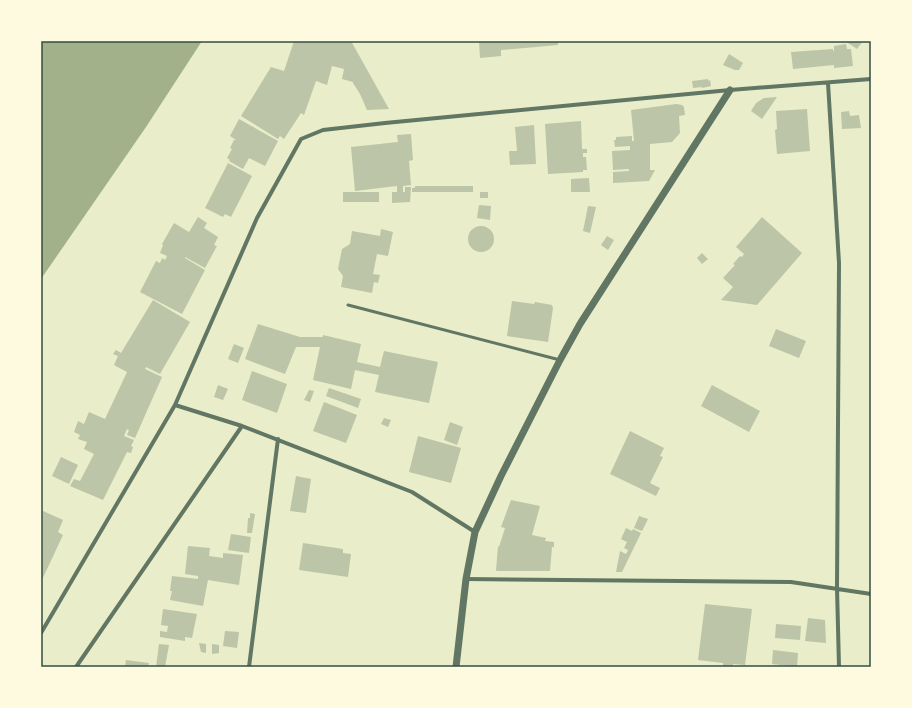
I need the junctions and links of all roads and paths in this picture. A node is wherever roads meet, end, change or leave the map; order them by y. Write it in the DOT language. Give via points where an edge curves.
graph roads {
  1 [pos="871,79"];
  2 [pos="828,83"];
  3 [pos="730,90"];
  4 [pos="348,305"];
  5 [pos="560,360"];
  6 [pos="175,405"];
  7 [pos="242,426"];
  8 [pos="278,439"];
  9 [pos="475,532"];
  10 [pos="466,579"];
  11 [pos="837,588"];
  12 [pos="871,594"];
  13 [pos="41,633"];
  14 [pos="76,667"];
  15 [pos="249,667"];
  16 [pos="456,667"];
  17 [pos="839,667"];
  1 -- 2 [label="street"];
  2 -- 3 [label="street"];
  2 -- 11 [label="street" via="839,263"];
  3 -- 5 [label="street" via="580,324"];
  3 -- 6 [label="street" via="323,130 301,139 257,218"];
  4 -- 5 [label="lane"];
  5 -- 9 [label="street"];
  6 -- 7 [label="street"];
  6 -- 13 [label="street"];
  7 -- 8 [label="street"];
  7 -- 14 [label="street"];
  8 -- 9 [label="street" via="412,492"];
  8 -- 15 [label="street"];
  9 -- 10 [label="street"];
  10 -- 11 [label="street" via="791,582"];
  10 -- 16 [label="street"];
  11 -- 12 [label="street"];
  11 -- 17 [label="street"];
}
